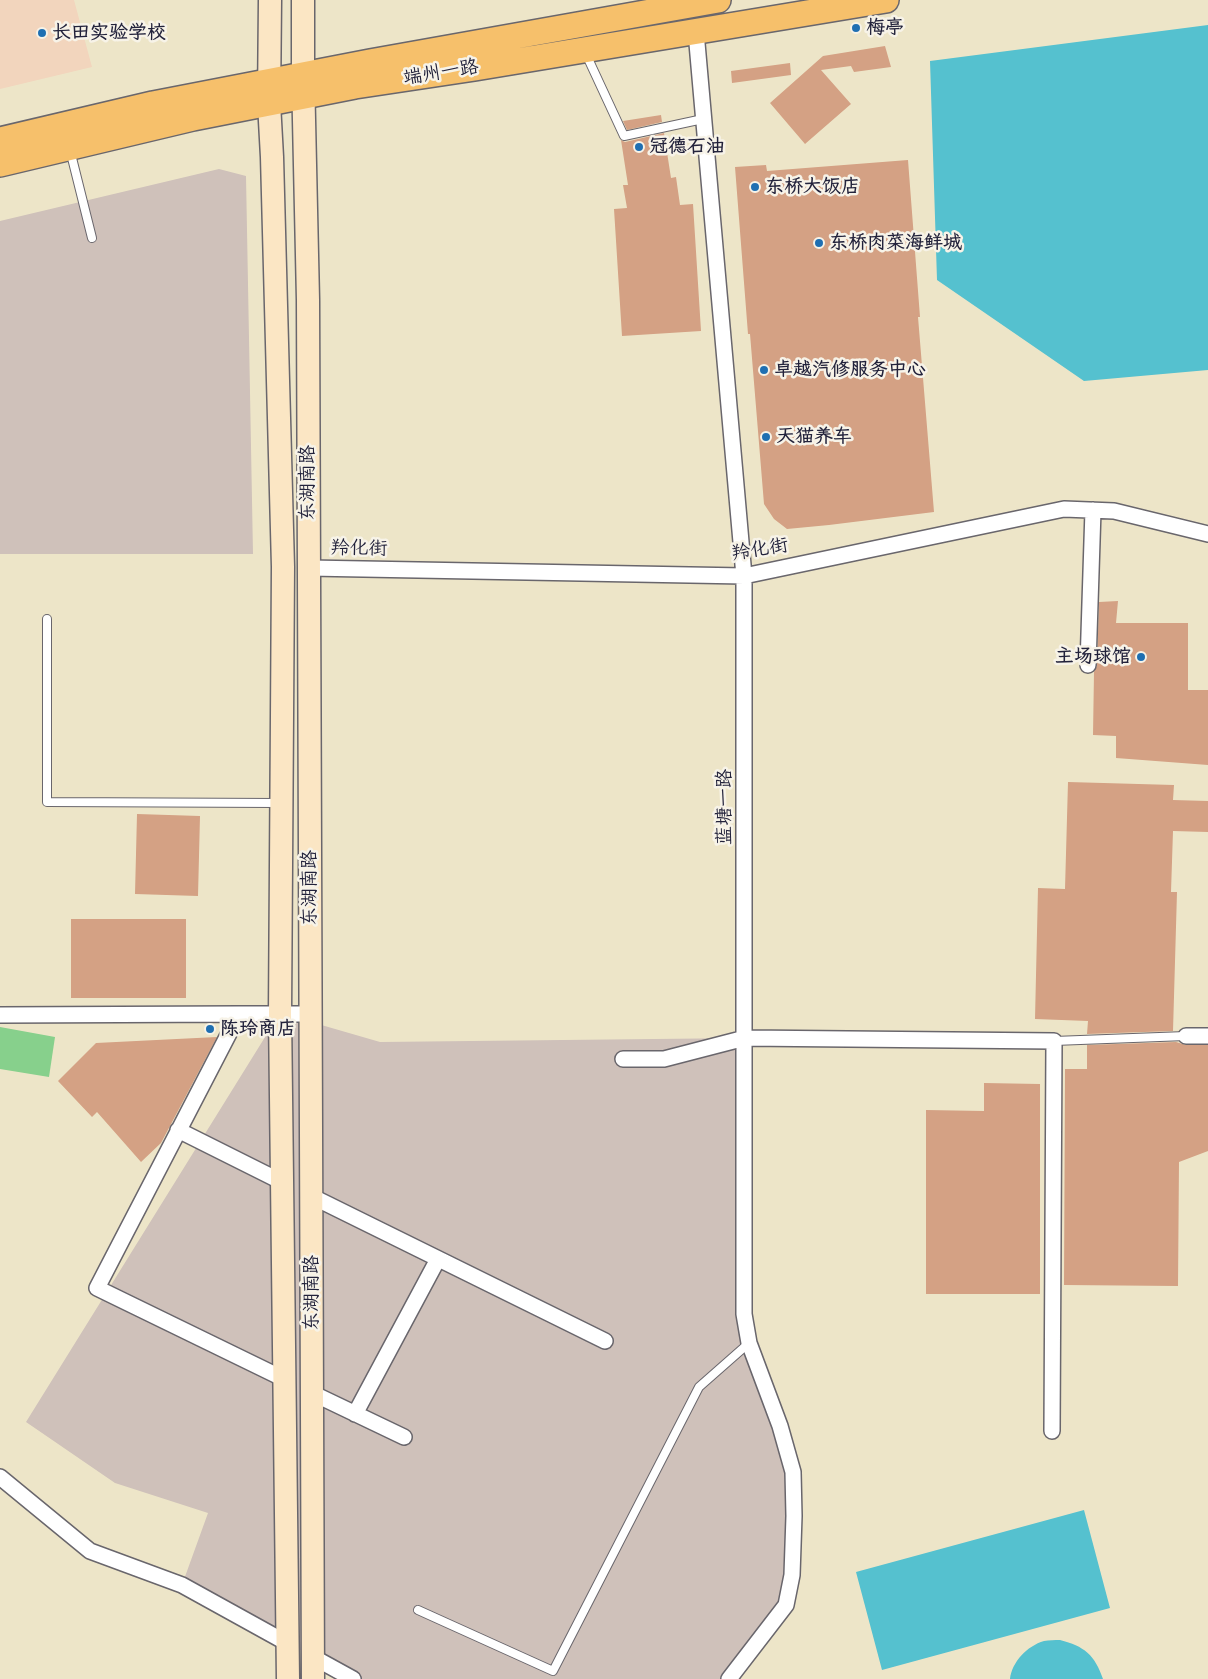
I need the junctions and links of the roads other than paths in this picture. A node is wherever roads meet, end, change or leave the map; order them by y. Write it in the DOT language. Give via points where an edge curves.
graph roads {
  1 [pos="270,0"];
  2 [pos="303,0"];
  3 [pos="718,0"];
  4 [pos="886,0"];
  5 [pos="696,32"];
  6 [pos="584,50"];
  7 [pos="303,86"];
  8 [pos="270,92"];
  9 [pos="703,119"];
  10 [pos="0,140"];
  11 [pos="70,147"];
  12 [pos="0,164"];
  13 [pos="92,238"];
  14 [pos="276,300"];
  15 [pos="308,300"];
  16 [pos="1093,510"];
  17 [pos="1208,534"];
  18 [pos="309,568"];
  19 [pos="744,576"];
  20 [pos="47,619"];
  21 [pos="1088,665"];
  22 [pos="281,803"];
  23 [pos="280,1013"];
  24 [pos="239,1014"];
  25 [pos="310,1014"];
  26 [pos="0,1015"];
  27 [pos="1186,1036"];
  28 [pos="1208,1036"];
  29 [pos="745,1038"];
  30 [pos="1054,1041"];
  31 [pos="623,1058"];
  32 [pos="178,1130"];
  33 [pos="282,1182"];
  34 [pos="311,1196"];
  35 [pos="438,1259"];
  36 [pos="605,1341"];
  37 [pos="749,1343"];
  38 [pos="284,1379"];
  39 [pos="312,1393"];
  40 [pos="355,1414"];
  41 [pos="1052,1431"];
  42 [pos="404,1438"];
  43 [pos="0,1478"];
  44 [pos="418,1610"];
  45 [pos="287,1643"];
  46 [pos="313,1668"];
  47 [pos="288,1679"];
  48 [pos="353,1679"];
  49 [pos="729,1679"];
  1 -- 8 [label="main road, 东湖南路"];
  2 -- 7 [label="main road, 东湖南路"];
  3 -- 7 [label="main road, 端州一路"];
  4 -- 5 [label="main road, 端州一路"];
  5 -- 6 [label="main road, 端州一路"];
  5 -- 9 [label="street, 蓝塘一路"];
  6 -- 7 [label="main road, 端州一路" via="355,86"];
  6 -- 9 [label="lane" via="624,136"];
  7 -- 8 [label="main road, 端州一路"];
  7 -- 15 [label="main road, 东湖南路"];
  8 -- 10 [label="main road, 端州一路" via="152,104"];
  8 -- 11 [label="main road, 端州一路" via="193,118"];
  8 -- 14 [label="main road, 东湖南路"];
  9 -- 19 [label="street, 蓝塘一路"];
  11 -- 12 [label="main road, 端州一路"];
  11 -- 13 [label="lane"];
  14 -- 15 [label="main road"];
  14 -- 22 [label="main road, 东湖南路" via="283,567"];
  15 -- 18 [label="main road, 东湖南路"];
  16 -- 17 [label="street, 羚化街" via="1114,511"];
  16 -- 19 [label="street, 羚化街" via="1064,509"];
  16 -- 21 [label="street"];
  18 -- 19 [label="street, 羚化街"];
  18 -- 25 [label="main road, 东湖南路"];
  19 -- 29 [label="street, 蓝塘一路"];
  20 -- 22 [label="lane" via="47,802"];
  22 -- 23 [label="main road, 东湖南路"];
  23 -- 24 [label="street"];
  23 -- 25 [label="street"];
  23 -- 33 [label="main road, 东湖南路"];
  24 -- 26 [label="street"];
  24 -- 32 [label="street"];
  25 -- 34 [label="main road, 东湖南路"];
  27 -- 28 [label="street"];
  27 -- 30 [label="lane"];
  29 -- 30 [label="street"];
  29 -- 31 [label="street" via="664,1059"];
  29 -- 37 [label="street, 蓝塘一路" via="744,1314"];
  30 -- 41 [label="street"];
  32 -- 33 [label="street"];
  32 -- 38 [label="street" via="97,1288"];
  33 -- 38 [label="main road, 东湖南路"];
  34 -- 35 [label="street"];
  34 -- 39 [label="main road, 东湖南路"];
  35 -- 36 [label="street"];
  35 -- 40 [label="street"];
  37 -- 44 [label="lane" via="699,1387 553,1671"];
  37 -- 49 [label="street, 蓝塘一路" via="780,1426 793,1472 792,1575 786,1605"];
  38 -- 45 [label="main road, 东湖南路"];
  39 -- 40 [label="street"];
  39 -- 46 [label="main road, 东湖南路"];
  40 -- 42 [label="street"];
  43 -- 45 [label="street" via="90,1551 182,1585"];
  45 -- 47 [label="main road, 东湖南路"];
  46 -- 48 [label="street"];
}
